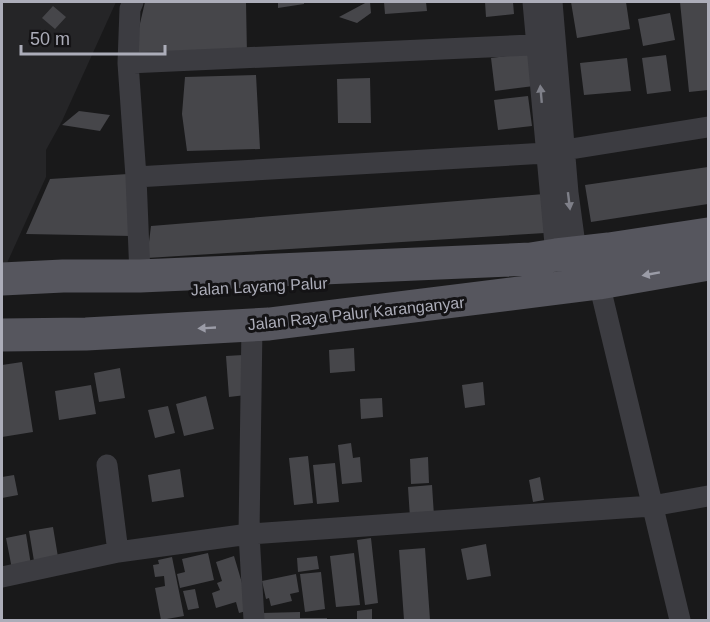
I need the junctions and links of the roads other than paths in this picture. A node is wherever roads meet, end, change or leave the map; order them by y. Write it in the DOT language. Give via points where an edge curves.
graph roads {
  1 [pos="133,2"];
  2 [pos="533,2"];
  3 [pos="552,2"];
  4 [pos="546,45"];
  5 [pos="128,63"];
  6 [pos="708,127"];
  7 [pos="555,151"];
  8 [pos="136,177"];
  9 [pos="708,234"];
  10 [pos="566,254"];
  11 [pos="515,260"];
  12 [pos="708,264"];
  13 [pos="140,276"];
  14 [pos="2,279"];
  15 [pos="599,283"];
  16 [pos="305,292"];
  17 [pos="2,294"];
  18 [pos="511,295"];
  19 [pos="2,314"];
  20 [pos="252,325"];
  21 [pos="2,335"];
  22 [pos="106,465"];
  23 [pos="708,496"];
  24 [pos="652,506"];
  25 [pos="249,534"];
  26 [pos="118,552"];
  27 [pos="2,577"];
  28 [pos="255,621"];
  29 [pos="680,621"];
  1 -- 5 [label="street"];
  2 -- 4 [label="street"];
  3 -- 4 [label="street"];
  4 -- 5 [label="street"];
  4 -- 7 [label="street"];
  5 -- 8 [label="street"];
  6 -- 7 [label="street"];
  7 -- 8 [label="street"];
  7 -- 10 [label="street"];
  8 -- 13 [label="street"];
  9 -- 10 [label="main road"];
  10 -- 11 [label="main road"];
  11 -- 13 [label="main road"];
  11 -- 16 [label="main road, Jalan Layang Palur" via="484,268"];
  12 -- 15 [label="main road, Jalan Raya Palur Karanganyar, one-way"];
  13 -- 14 [label="main road"];
  15 -- 18 [label="main road, Jalan Raya Palur Karanganyar"];
  15 -- 24 [label="street"];
  16 -- 17 [label="main road, Jalan Layang Palur"];
  16 -- 18 [label="main road, Jalan Layang Palur" via="473,289"];
  16 -- 19 [label="main road, Jalan Layang Palur" via="53,314"];
  18 -- 20 [label="main road, Jalan Raya Palur Karanganyar"];
  20 -- 21 [label="main road, Jalan Raya Palur Karanganyar, one-way"];
  20 -- 25 [label="street"];
  22 -- 26 [label="street"];
  23 -- 24 [label="street"];
  24 -- 25 [label="street"];
  24 -- 29 [label="street"];
  25 -- 26 [label="street"];
  25 -- 28 [label="street"];
  26 -- 27 [label="street"];
}
